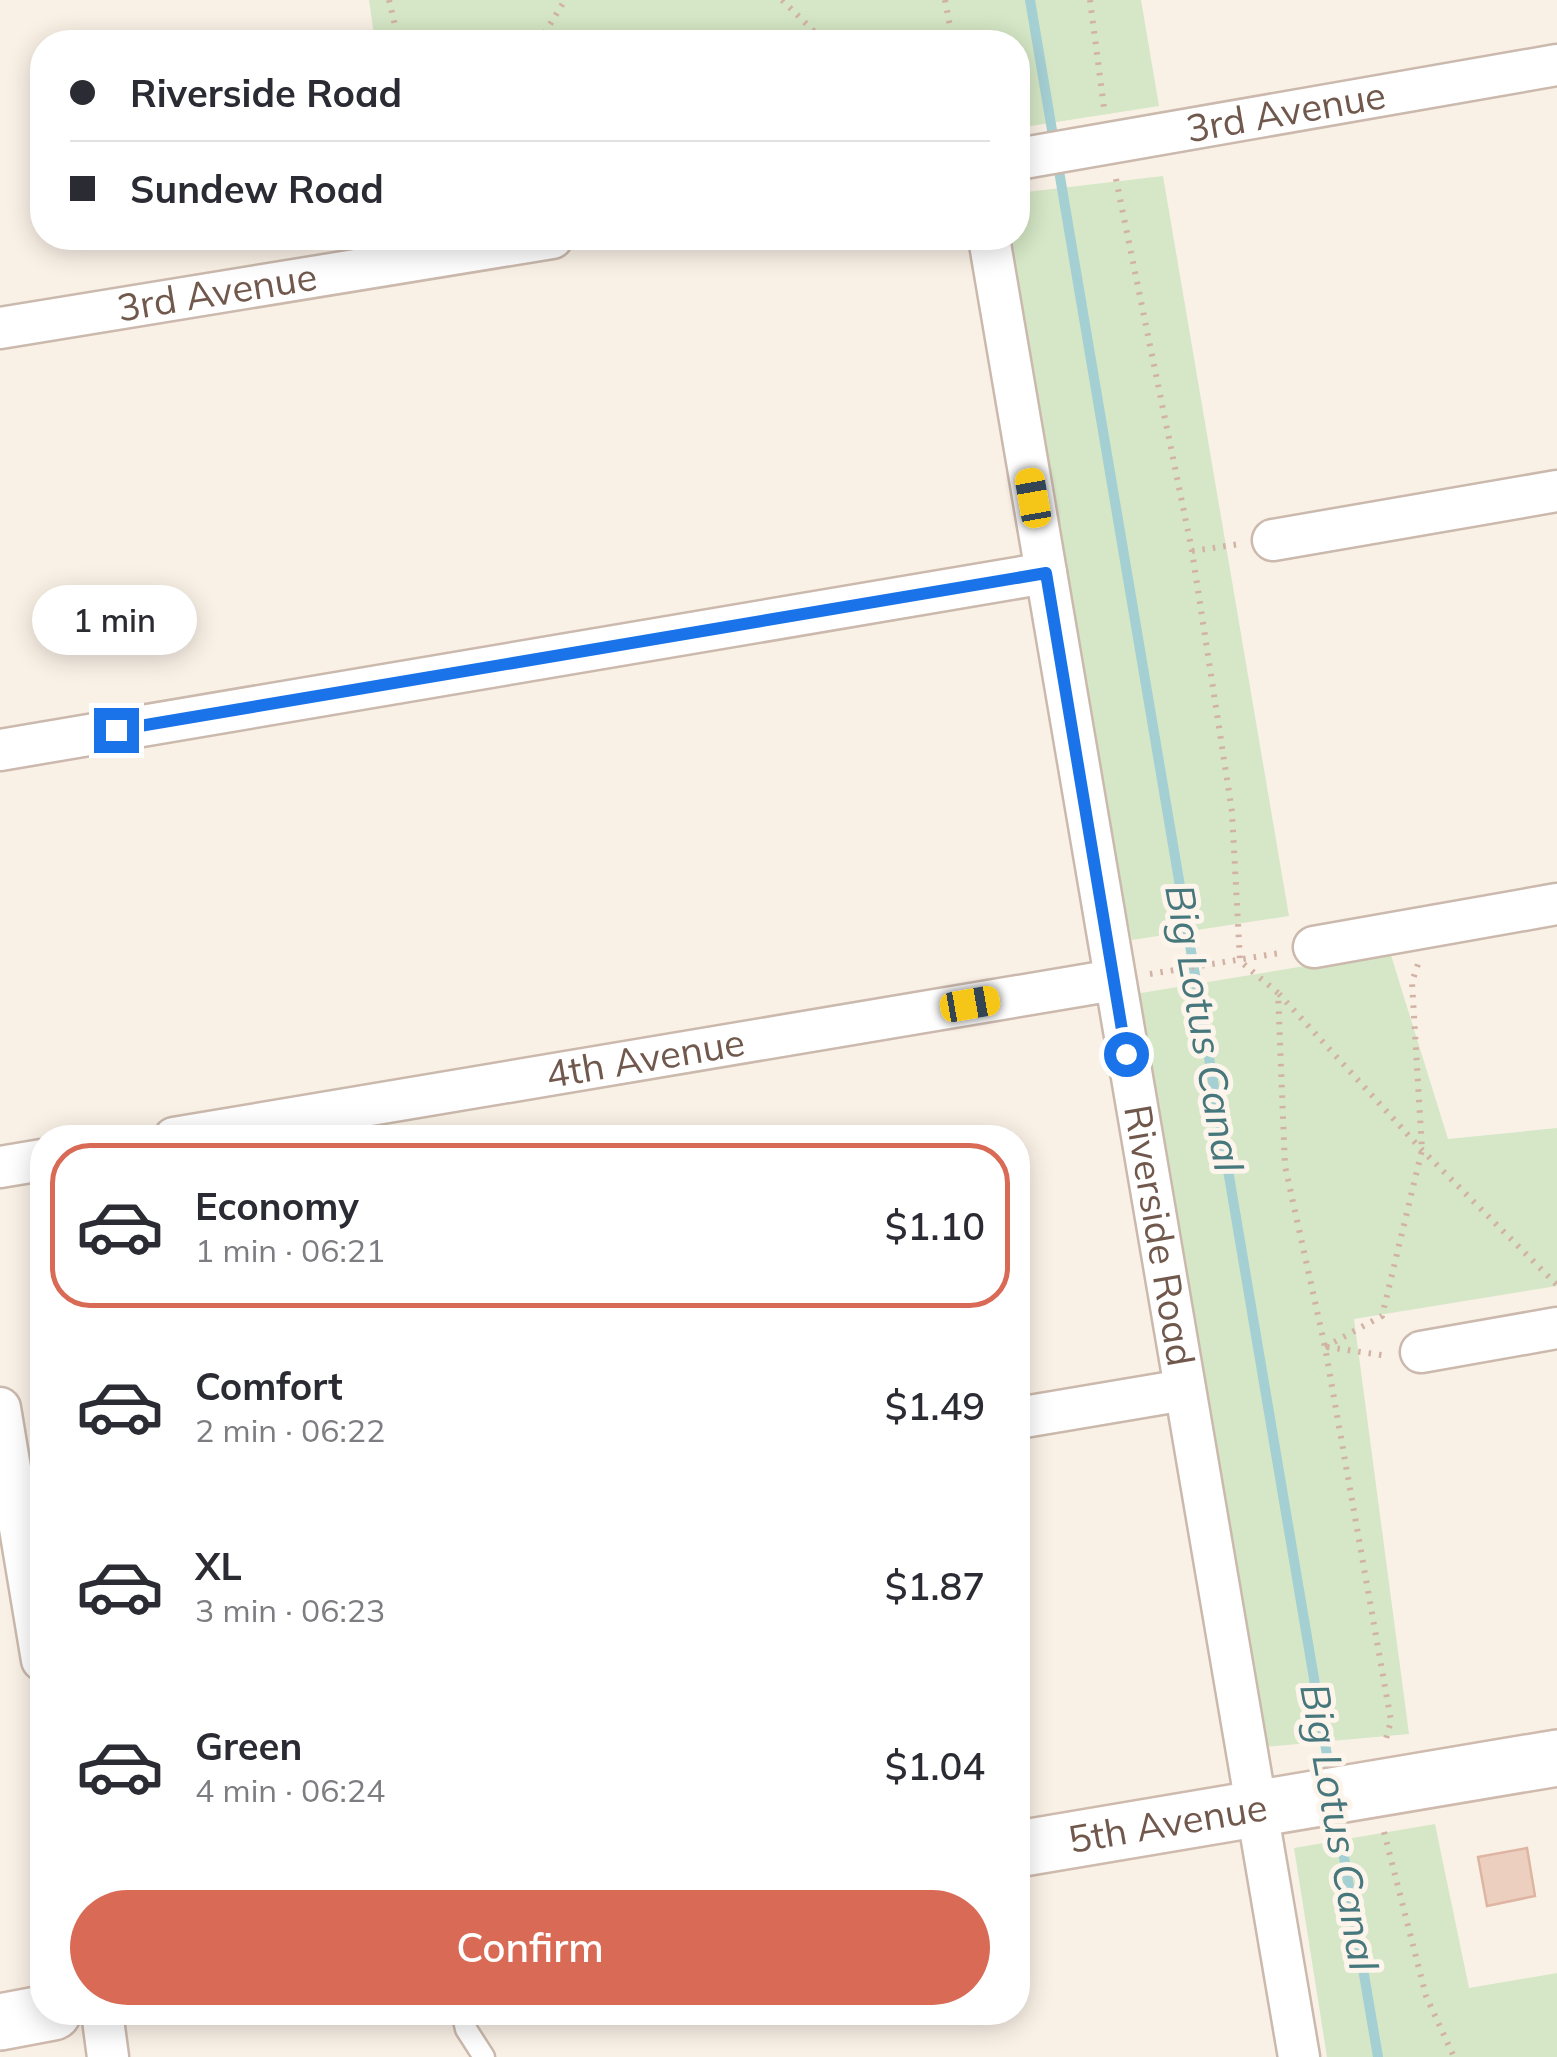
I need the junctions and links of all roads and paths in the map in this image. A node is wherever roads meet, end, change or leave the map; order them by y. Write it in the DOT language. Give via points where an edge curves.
graph roads {
  1 [pos="389,0"];
  2 [pos="565,0"];
  3 [pos="782,0"];
  4 [pos="945,0"];
  5 [pos="1090,0"];
  6 [pos="396,30"];
  7 [pos="546,30"];
  8 [pos="812,30"];
  9 [pos="951,30"];
  10 [pos="1557,66"];
  11 [pos="1108,144"];
  12 [pos="1030,157"];
  13 [pos="478,250"];
  14 [pos="991,250"];
  15 [pos="0,328"];
  16 [pos="1557,491"];
  17 [pos="1273,540"];
  18 [pos="1192,551"];
  19 [pos="1046,573"];
  20 [pos="0,750"];
  21 [pos="1557,904"];
  22 [pos="1432,926"];
  23 [pos="1300,949"];
  24 [pos="1240,961"];
  25 [pos="1114,980"];
  26 [pos="1278,993"];
  27 [pos="251,1125"];
  28 [pos="1422,1150"];
  29 [pos="30,1162"];
  30 [pos="0,1167"];
  31 [pos="1557,1286"];
  32 [pos="1557,1328"];
  33 [pos="1325,1347"];
  34 [pos="1421,1352"];
  35 [pos="1184,1390"];
  36 [pos="0,1408"];
  37 [pos="1030,1416"];
  38 [pos="30,1555"];
  39 [pos="1557,1758"];
  40 [pos="1374,1789"];
  41 [pos="1256,1810"];
  42 [pos="1030,1847"];
  43 [pos="30,2016"];
  44 [pos="0,2022"];
  45 [pos="104,2025"];
  46 [pos="468,2025"];
  47 [pos="108,2057"];
  48 [pos="484,2057"];
  49 [pos="1300,2057"];
  50 [pos="1454,2057"];
  1 -- 6 [label="path"];
  2 -- 7 [label="path"];
  3 -- 8 [label="path"];
  4 -- 9 [label="path"];
  5 -- 11 [label="path"];
  10 -- 11 [label="street, 3rd Avenue"];
  11 -- 12 [label="street, 3rd Avenue"];
  11 -- 18 [label="path"];
  13 -- 15 [label="street, 3rd Avenue"];
  14 -- 19 [label="street, Riverside Road"];
  16 -- 17 [label="street"];
  17 -- 18 [label="path"];
  18 -- 24 [label="path" via="1232,812"];
  19 -- 20 [label="street"];
  19 -- 25 [label="street, Riverside Road"];
  21 -- 22 [label="street"];
  22 -- 23 [label="street"];
  22 -- 28 [label="path" via="1412,982"];
  23 -- 24 [label="path"];
  24 -- 25 [label="path"];
  24 -- 26 [label="path"];
  25 -- 27 [label="street, 4th Avenue"];
  25 -- 35 [label="street, Riverside Road"];
  26 -- 28 [label="path"];
  26 -- 33 [label="path" via="1286,1166"];
  28 -- 31 [label="path"];
  28 -- 33 [label="path" via="1382,1316"];
  29 -- 30 [label="street"];
  32 -- 34 [label="street"];
  33 -- 34 [label="path" via="1376,1357"];
  33 -- 40 [label="path" via="1391,1721"];
  35 -- 37 [label="street"];
  35 -- 41 [label="street, Riverside Road"];
  36 -- 38 [label="street"];
  39 -- 40 [label="main road, 5th Avenue"];
  40 -- 41 [label="main road, 5th Avenue"];
  40 -- 50 [label="path" via="1426,1996"];
  41 -- 42 [label="main road, 5th Avenue"];
  41 -- 49 [label="street, Riverside Road"];
  43 -- 44 [label="main road"];
  45 -- 47 [label="street"];
  46 -- 48 [label="lane"];
}
